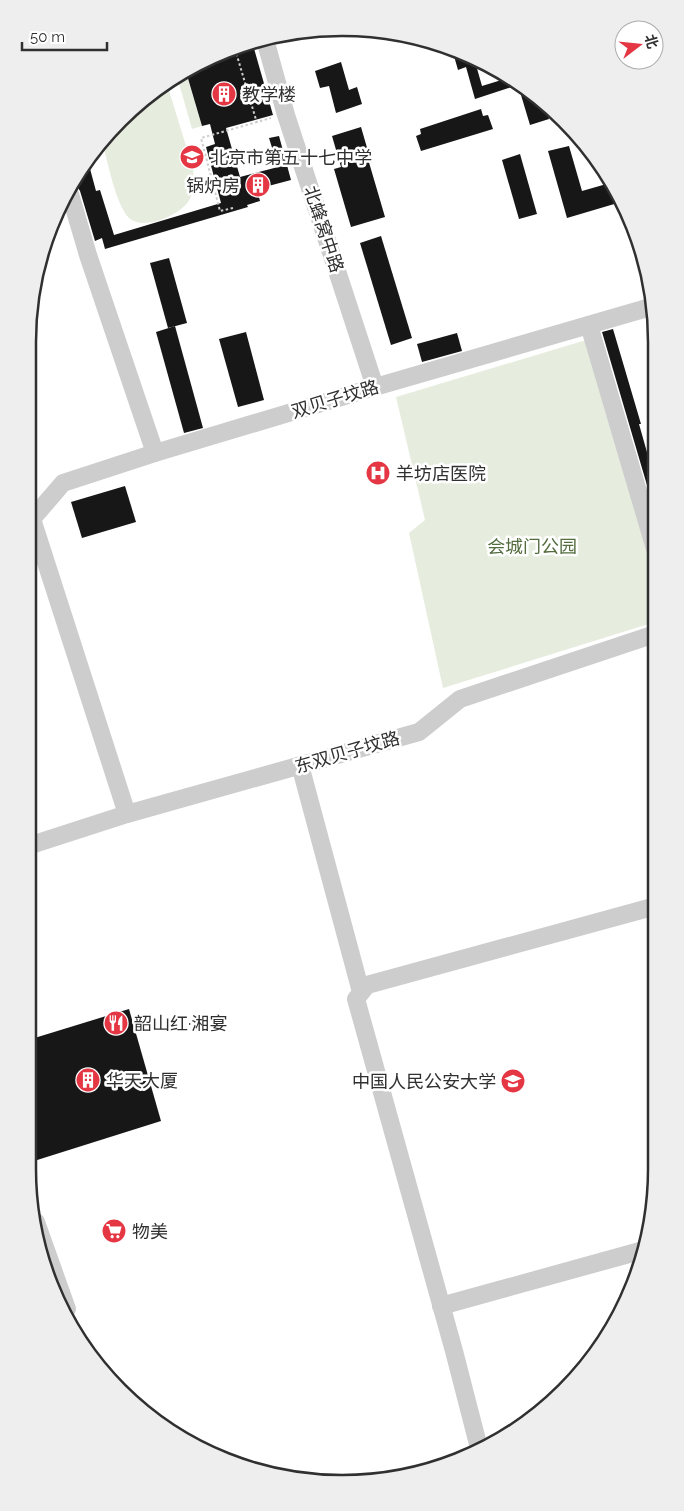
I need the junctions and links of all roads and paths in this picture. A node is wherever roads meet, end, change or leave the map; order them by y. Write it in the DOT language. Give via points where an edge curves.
graph roads {
  1 [pos="267,46"];
  2 [pos="237,55"];
  3 [pos="286,115"];
  4 [pos="257,123"];
  5 [pos="72,200"];
  6 [pos="233,208"];
  7 [pos="646,308"];
  8 [pos="589,325"];
  9 [pos="375,387"];
  10 [pos="155,453"];
  11 [pos="36,512"];
  12 [pos="648,528"];
  13 [pos="36,537"];
  14 [pos="648,636"];
  15 [pos="300,765"];
  16 [pos="127,814"];
  17 [pos="36,843"];
  18 [pos="648,908"];
  19 [pos="362,992"];
  20 [pos="636,1252"];
  21 [pos="441,1306"];
  22 [pos="478,1443"];
  1 -- 3 [label="street, 北蜂窝中路"];
  2 -- 4 [label="path"];
  3 -- 4 [label="path"];
  3 -- 9 [label="street, 北蜂窝中路"];
  4 -- 6 [label="path" via="201,138 220,211"];
  5 -- 10 [label="street"];
  7 -- 8 [label="street, 双贝子坟路"];
  8 -- 9 [label="street, 双贝子坟路"];
  8 -- 12 [label="street"];
  9 -- 10 [label="street, 双贝子坟路"];
  10 -- 11 [label="street, 双贝子坟路" via="63,483"];
  13 -- 16 [label="street"];
  14 -- 15 [label="street, 东双贝子坟路" via="460,698 419,732"];
  15 -- 16 [label="street, 东双贝子坟路"];
  15 -- 19 [label="street"];
  16 -- 17 [label="street, 东双贝子坟路"];
  18 -- 19 [label="street" via="367,985"];
  19 -- 21 [label="street" via="356,999"];
  20 -- 21 [label="street"];
  21 -- 22 [label="street"];
}
